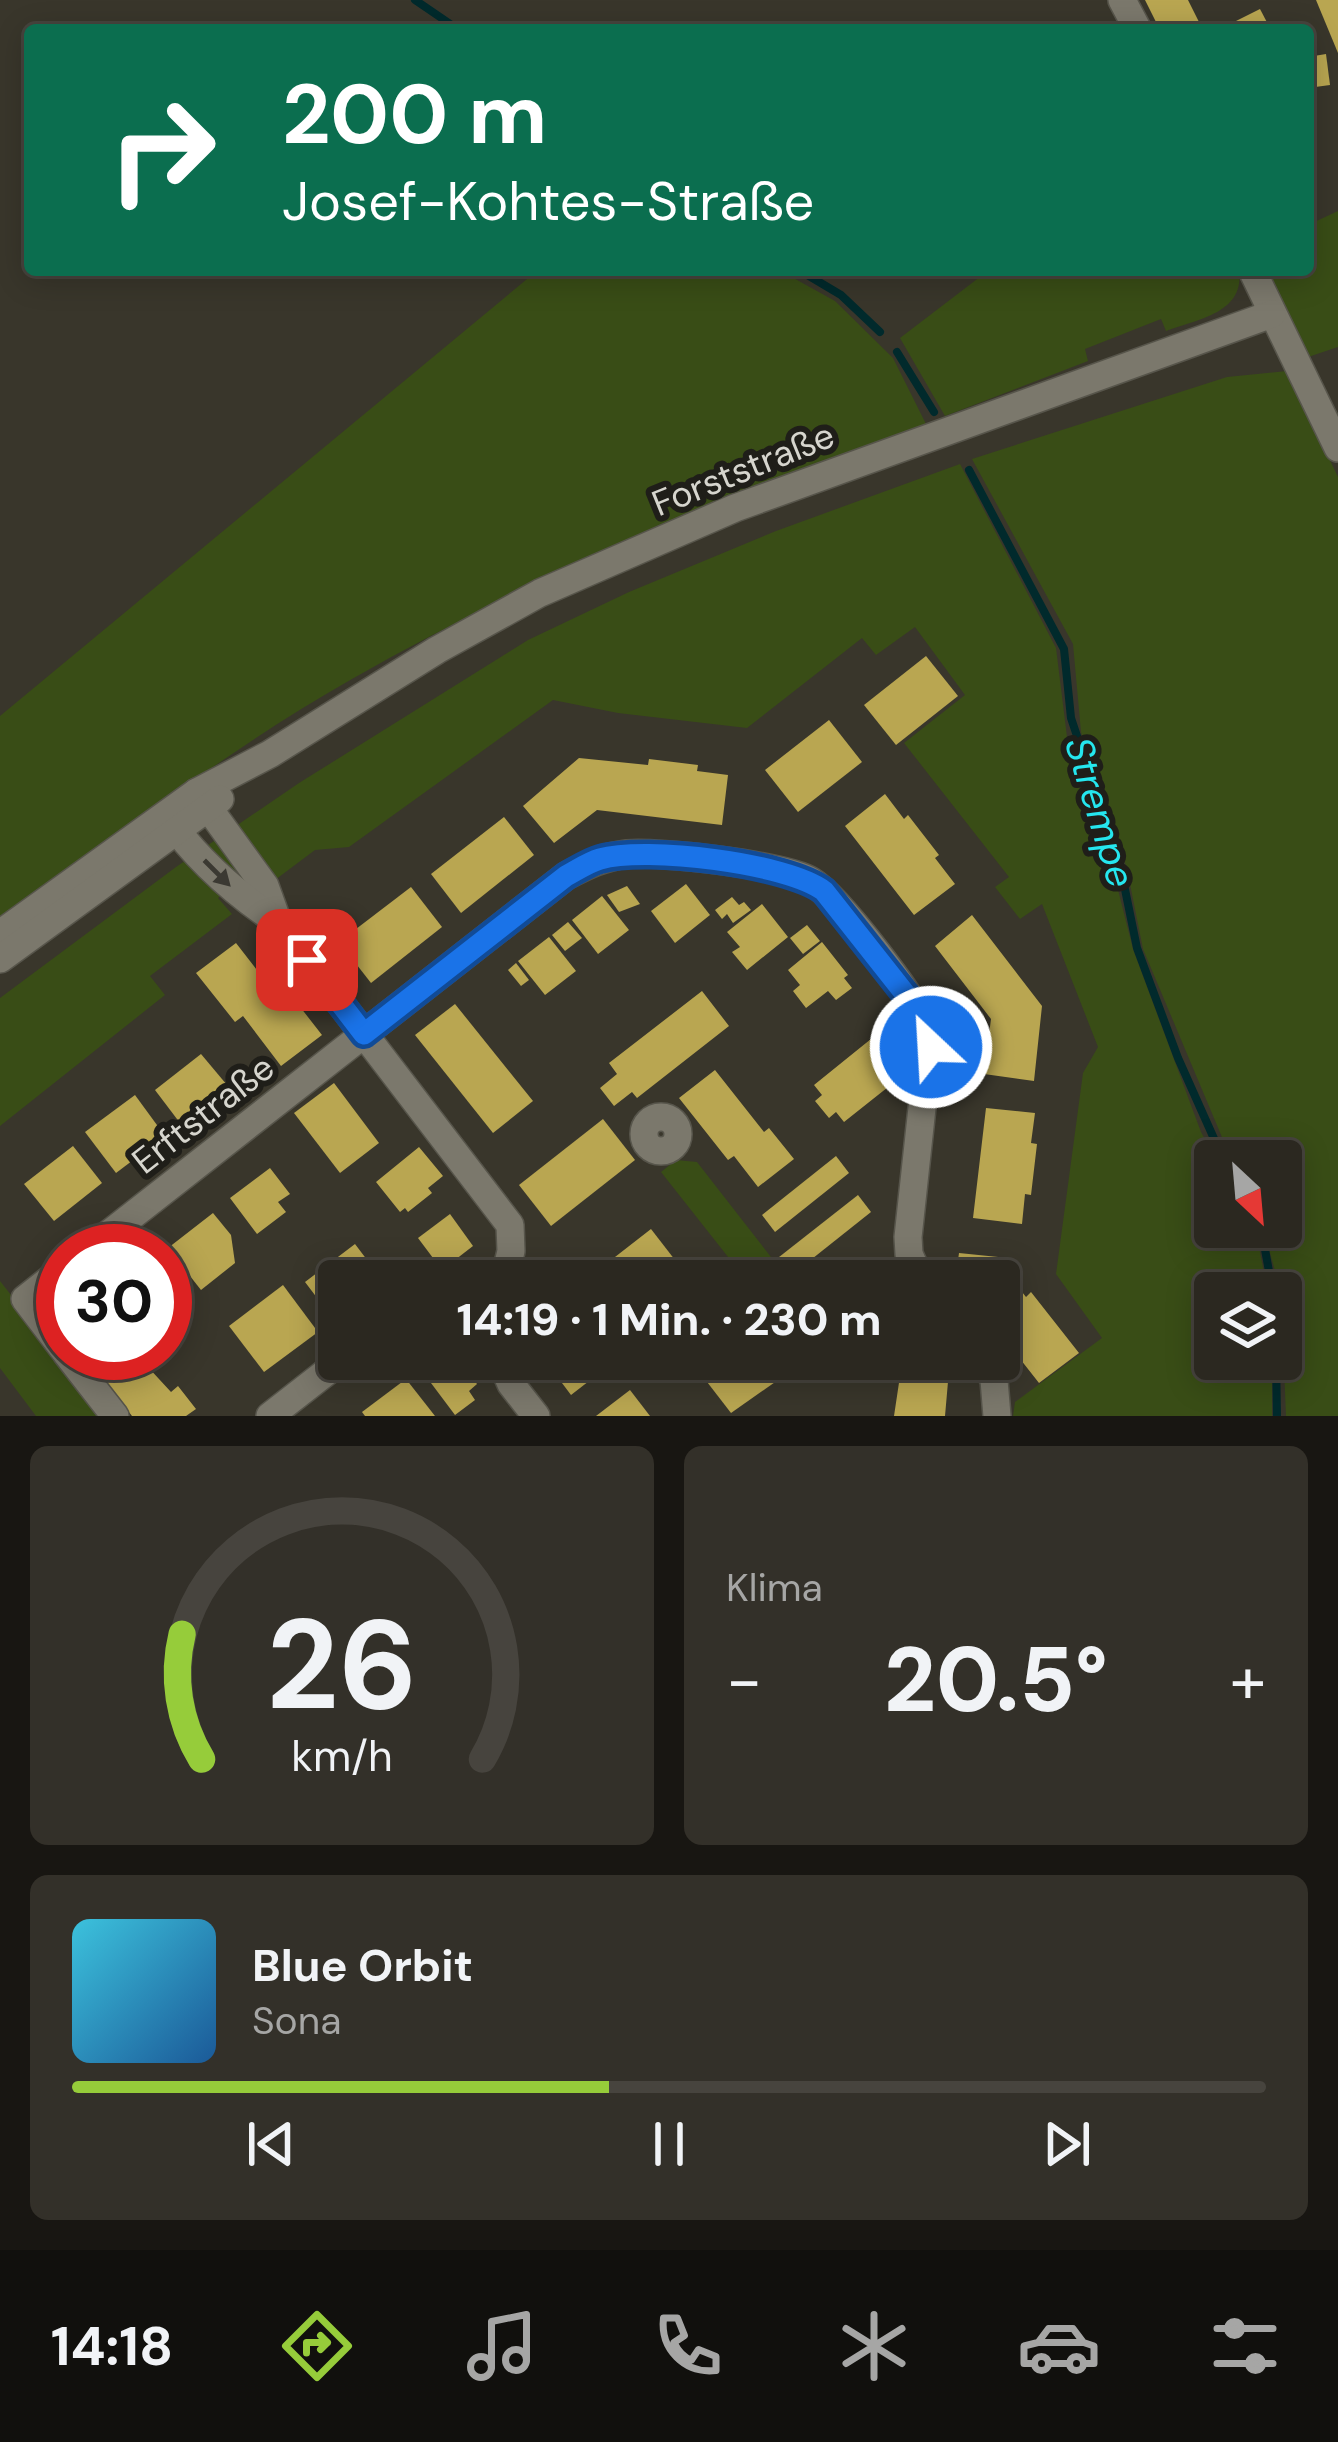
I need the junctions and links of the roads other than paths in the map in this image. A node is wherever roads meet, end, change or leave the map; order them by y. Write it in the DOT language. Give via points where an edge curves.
graph roads {
  1 [pos="1255,276"];
  2 [pos="1272,314"];
  3 [pos="1338,448"];
  4 [pos="203,800"];
  5 [pos="170,822"];
  6 [pos="278,922"];
  7 [pos="0,934"];
  8 [pos="0,959"];
  9 [pos="364,1034"];
  10 [pos="121,1224"];
  11 [pos="510,1260"];
  12 [pos="912,1260"];
  13 [pos="36,1290"];
  14 [pos="36,1313"];
  15 [pos="318,1379"];
  16 [pos="87,1380"];
  17 [pos="509,1380"];
  18 [pos="994,1380"];
  19 [pos="115,1416"];
  20 [pos="270,1416"];
  21 [pos="536,1416"];
  22 [pos="997,1416"];
  1 -- 2 [label="street"];
  2 -- 3 [label="street"];
  2 -- 4 [label="street, Forststraße" via="891,449 540,593"];
  4 -- 5 [label="street, Forststraße"];
  4 -- 6 [label="street" via="265,886"];
  5 -- 6 [label="street, one-way" via="246,901"];
  5 -- 7 [label="street, Forststraße"];
  5 -- 8 [label="street, Forststraße"];
  6 -- 9 [label="street"];
  9 -- 10 [label="street, Erftstraße"];
  9 -- 11 [label="street" via="510,1225"];
  9 -- 12 [label="street, Erftstraße" via="596,859 671,857 807,878 882,962 930,1034"];
  13 -- 14 [label="street" via="25,1299"];
  15 -- 20 [label="street"];
  16 -- 19 [label="street"];
  17 -- 21 [label="street"];
  18 -- 22 [label="street"];
}
